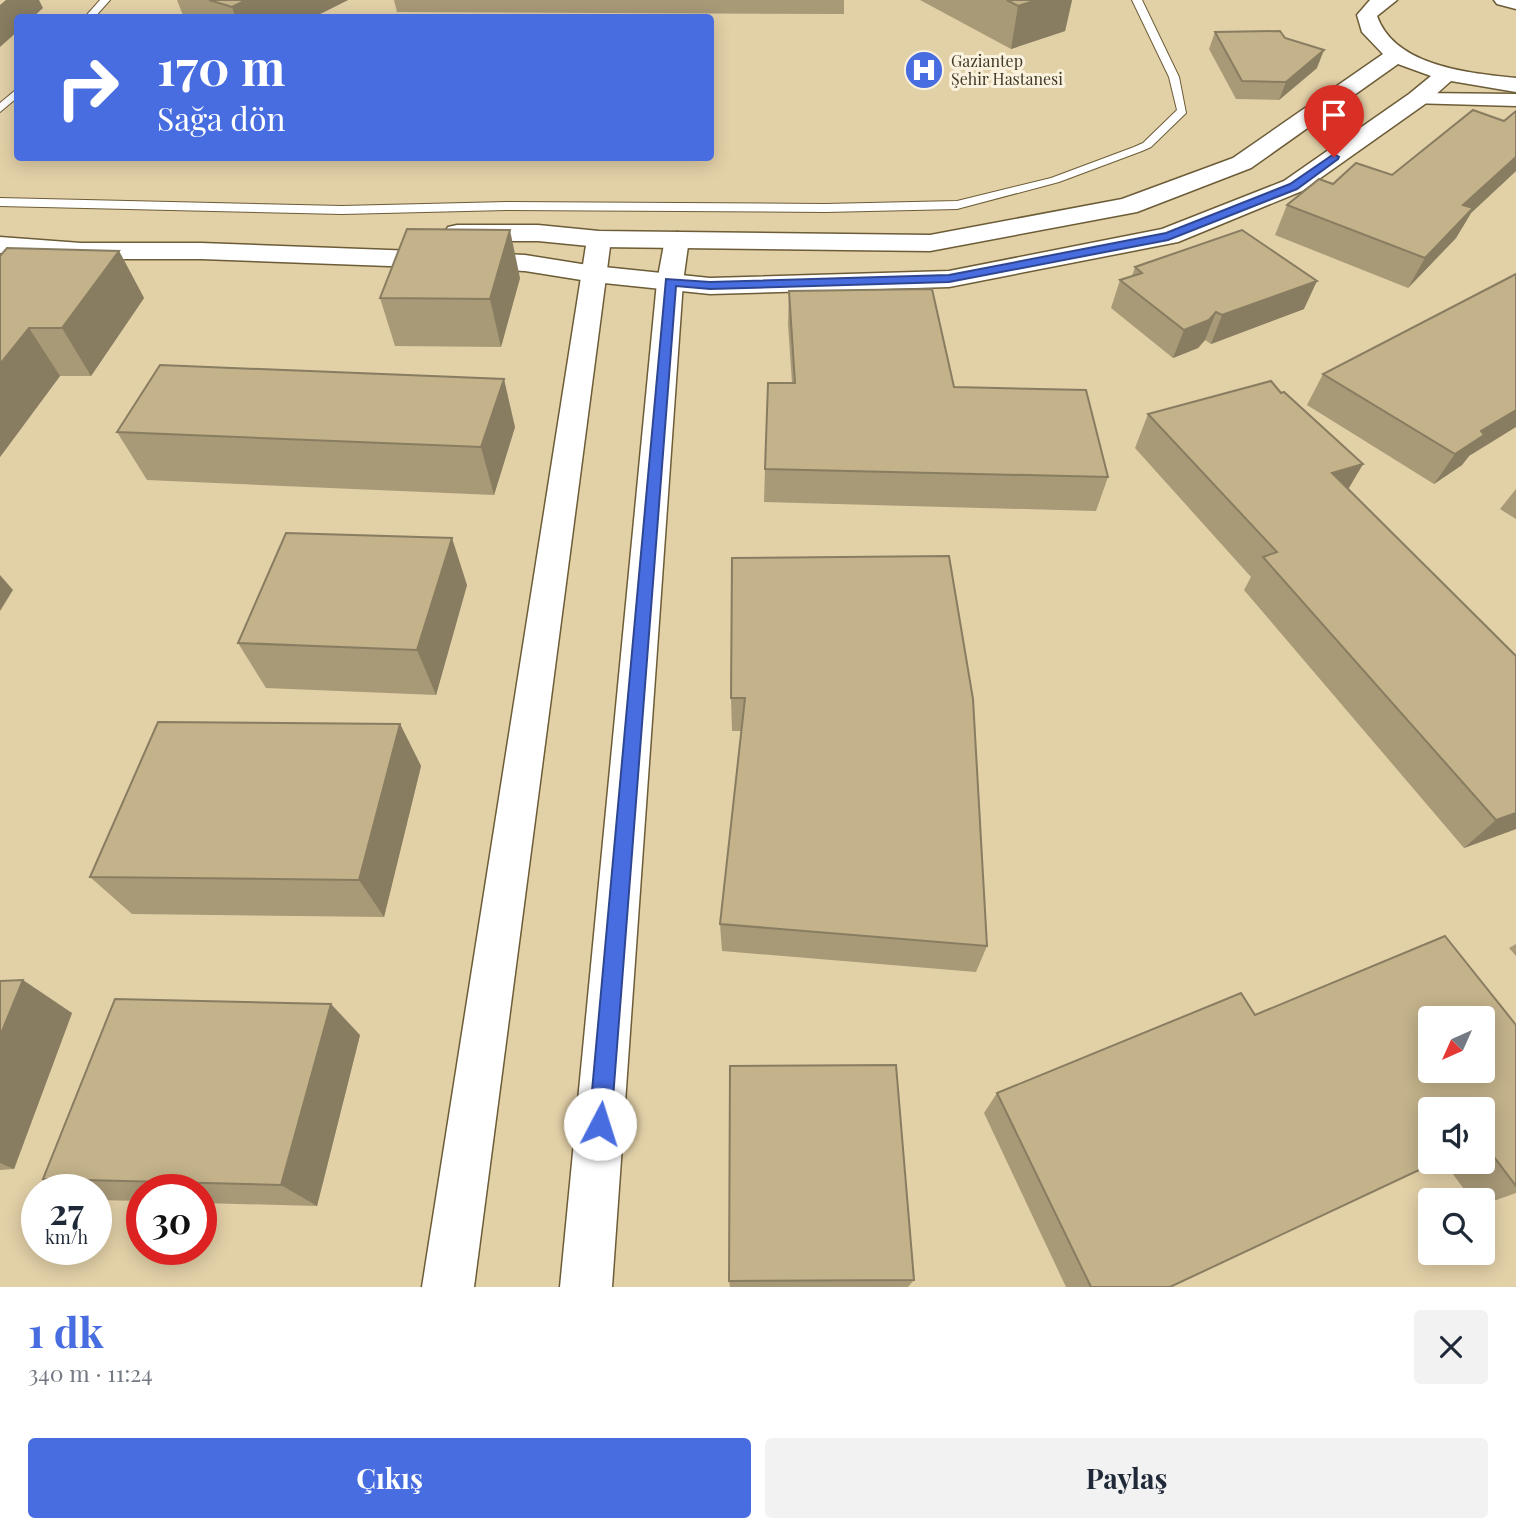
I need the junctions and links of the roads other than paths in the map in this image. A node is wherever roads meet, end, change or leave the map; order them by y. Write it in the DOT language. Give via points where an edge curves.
graph roads {
  1 [pos="105,0"];
  2 [pos="1137,0"];
  3 [pos="1387,0"];
  4 [pos="1504,0"];
  5 [pos="1516,3"];
  6 [pos="92,14"];
  7 [pos="1398,54"];
  8 [pos="1447,73"];
  9 [pos="1516,85"];
  10 [pos="14,95"];
  11 [pos="1417,99"];
  12 [pos="1516,100"];
  13 [pos="0,109"];
  14 [pos="0,202"];
  15 [pos="0,222"];
  16 [pos="677,239"];
  17 [pos="0,245"];
  18 [pos="596,256"];
  19 [pos="670,282"];
  20 [pos="448,1287"];
  21 [pos="586,1287"];
  1 -- 6 [label="lane"];
  2 -- 14 [label="lane" via="1174,78 1182,111 1138,149 1055,180 957,205 342,210"];
  3 -- 7 [label="street" via="1367,15 1368,28"];
  4 -- 5 [label="street"];
  7 -- 8 [label="street"];
  7 -- 16 [label="street" via="1242,163 1128,206 930,243"];
  8 -- 9 [label="street"];
  8 -- 11 [label="street"];
  10 -- 13 [label="lane"];
  11 -- 12 [label="street"];
  11 -- 19 [label="street" via="1293,186 1168,236 949,279 710,286"];
  15 -- 18 [label="street" via="274,233 538,233"];
  16 -- 18 [label="street"];
  16 -- 19 [label="street"];
  17 -- 18 [label="street" via="525,263"];
  18 -- 19 [label="street"];
  18 -- 20 [label="street"];
  19 -- 21 [label="street"];
}
